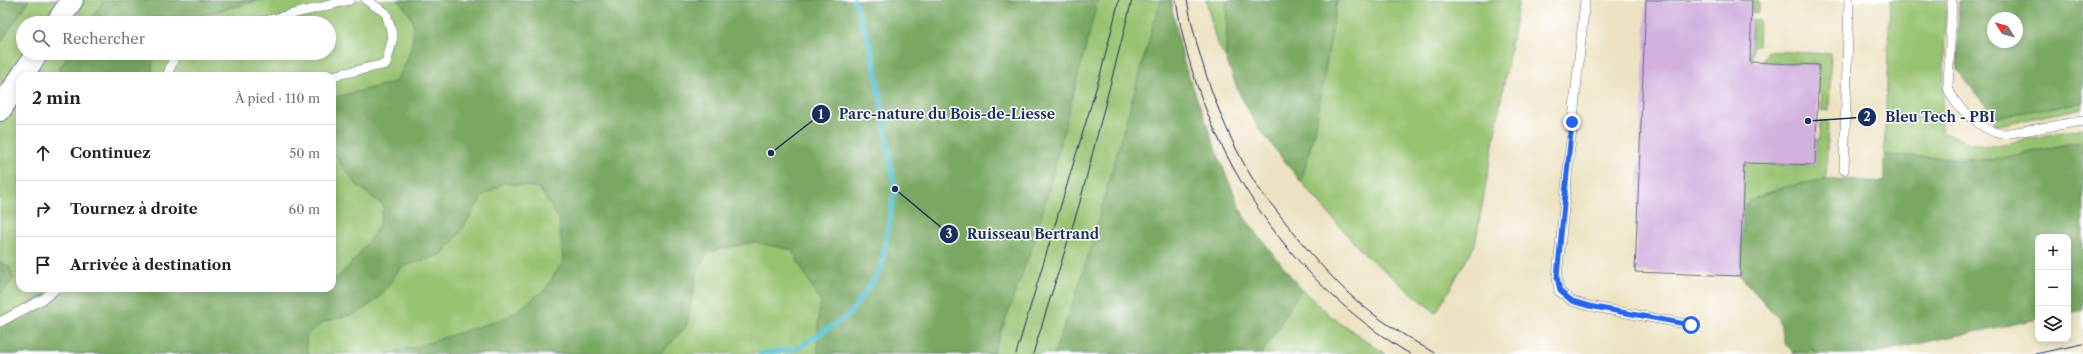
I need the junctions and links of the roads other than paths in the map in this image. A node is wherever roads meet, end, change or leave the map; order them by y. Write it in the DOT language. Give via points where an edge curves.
graph roads {
  1 [pos="72,0"];
  2 [pos="350,0"];
  3 [pos="366,0"];
  4 [pos="1584,0"];
  5 [pos="1849,0"];
  6 [pos="1952,0"];
  7 [pos="62,16"];
  8 [pos="285,16"];
  9 [pos="32,60"];
  10 [pos="173,60"];
  11 [pos="25,72"];
  12 [pos="169,72"];
  13 [pos="336,75"];
  14 [pos="16,87"];
  15 [pos="7,104"];
  16 [pos="2083,121"];
  17 [pos="1844,170"];
  18 [pos="52,292"];
  19 [pos="0,322"];
  20 [pos="1691,325"];
  1 -- 7 [label="main road"];
  2 -- 8 [label="lane"];
  3 -- 13 [label="lane" via="386,13 393,36 386,64"];
  4 -- 20 [label="lane" via="1557,277 1560,291 1572,301 1589,306"];
  5 -- 17 [label="lane"];
  6 -- 16 [label="lane" via="1948,86 1949,92 1965,111 1997,134"];
  9 -- 11 [label="main road"];
  10 -- 12 [label="lane"];
  14 -- 15 [label="main road"];
  18 -- 19 [label="lane"];
}
